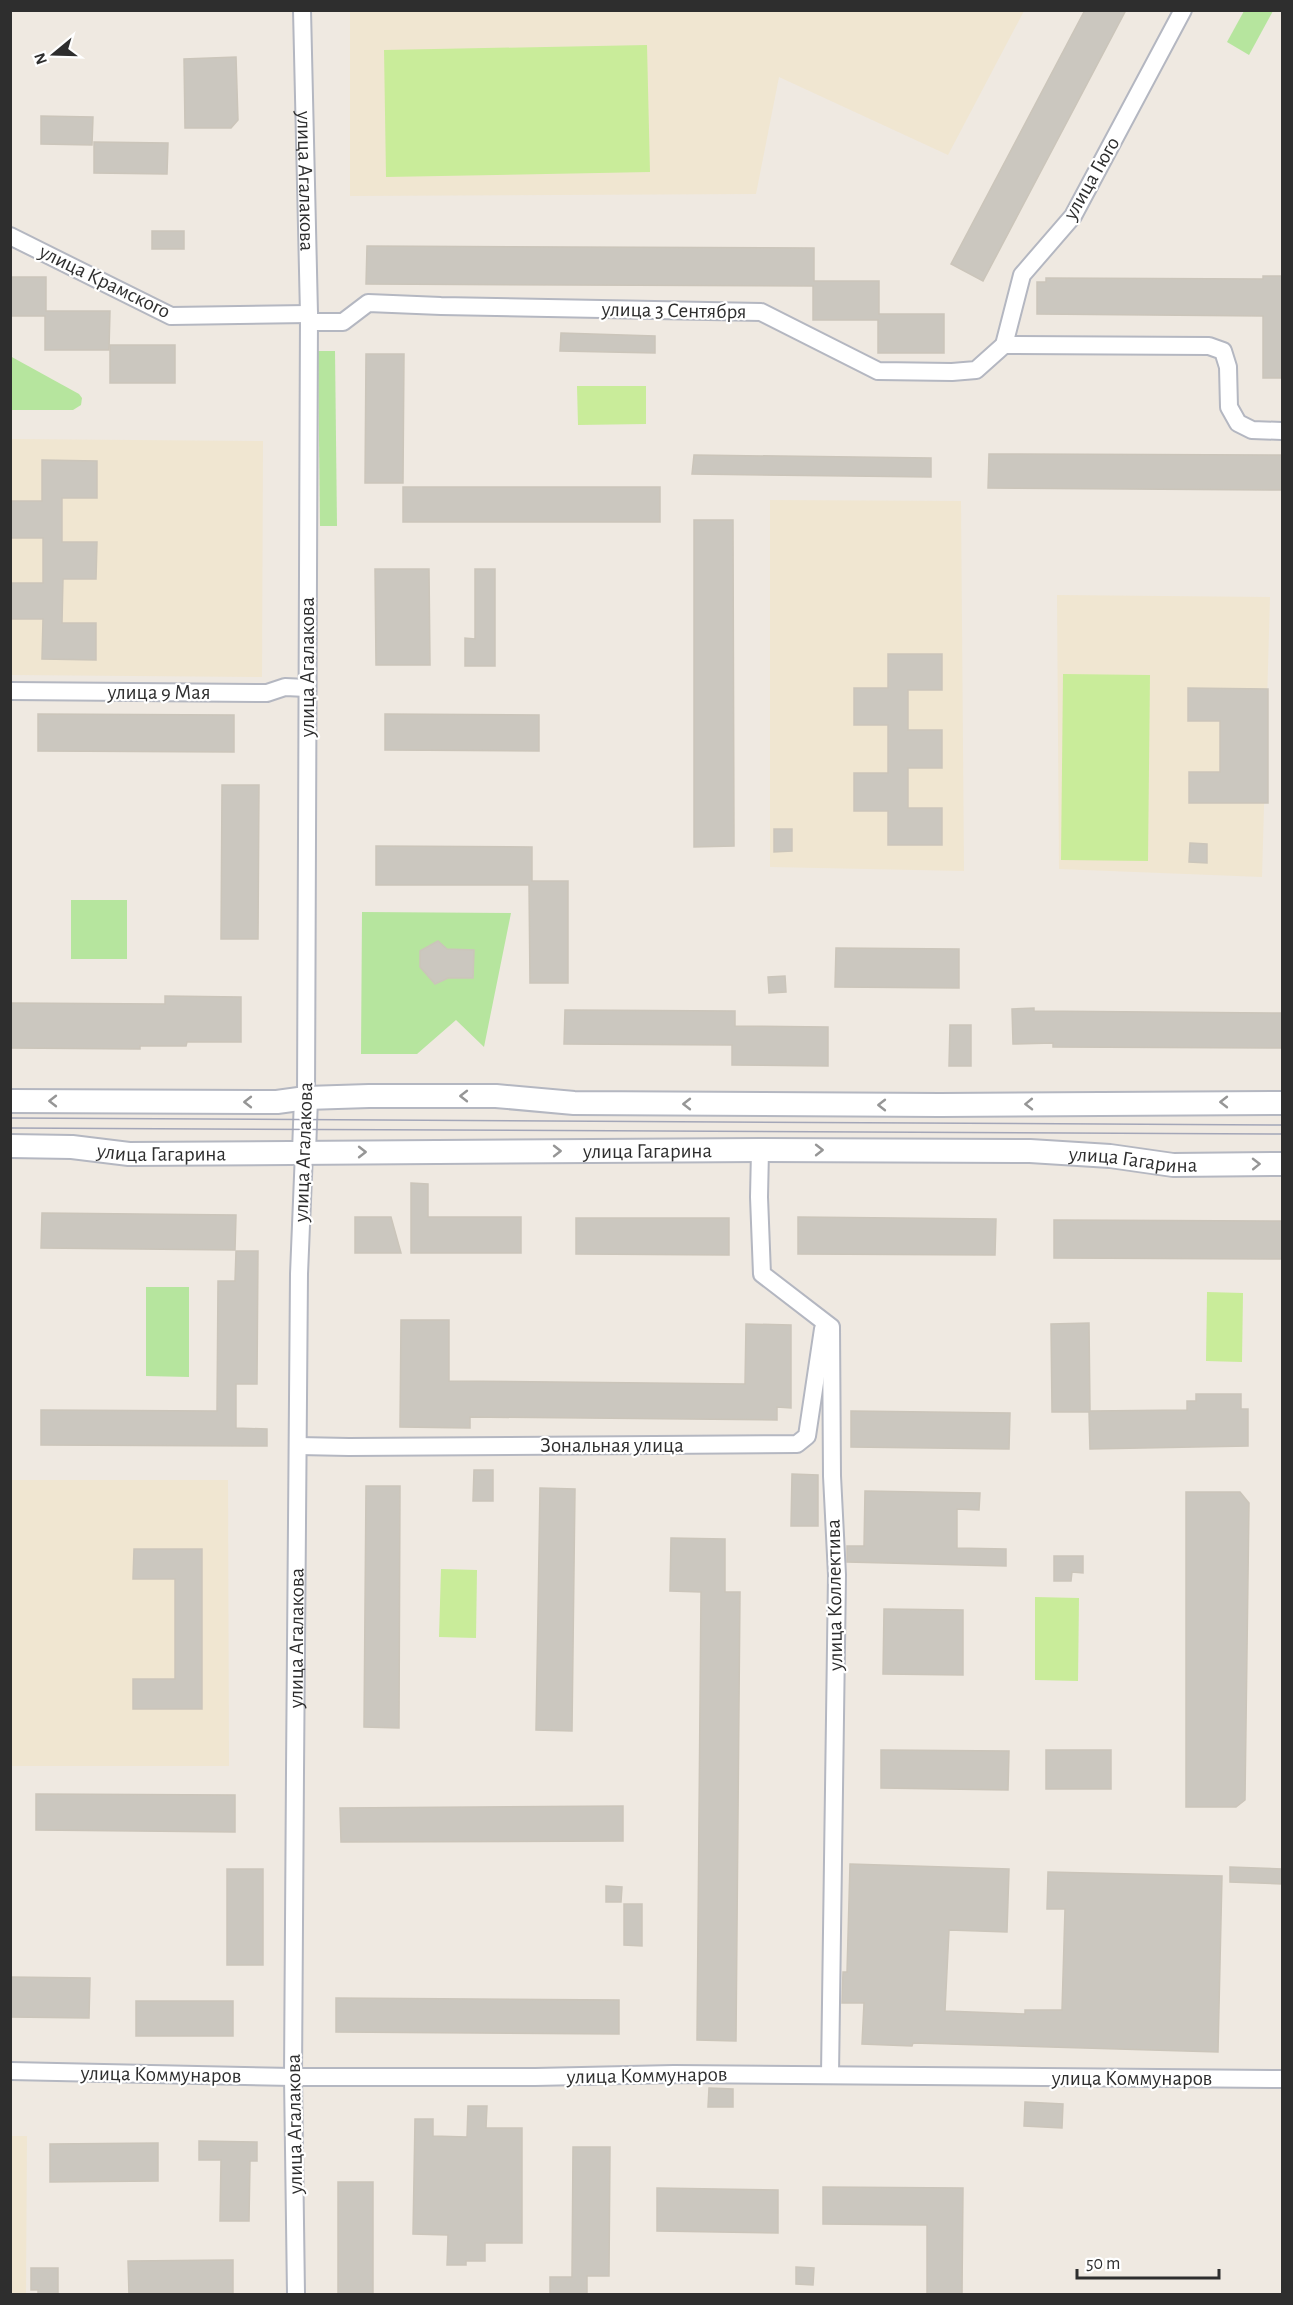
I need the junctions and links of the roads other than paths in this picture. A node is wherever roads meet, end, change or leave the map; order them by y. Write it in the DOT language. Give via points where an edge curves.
graph roads {
  1 [pos="302,10"];
  2 [pos="1183,10"];
  3 [pos="10,236"];
  4 [pos="309,318"];
  5 [pos="1004,345"];
  6 [pos="1282,431"];
  7 [pos="307,688"];
  8 [pos="10,691"];
  9 [pos="306,1098"];
  10 [pos="10,1101"];
  11 [pos="1282,1103"];
  12 [pos="10,1146"];
  13 [pos="760,1150"];
  14 [pos="304,1152"];
  15 [pos="1282,1164"];
  16 [pos="824,1320"];
  17 [pos="298,1446"];
  18 [pos="10,2071"];
  19 [pos="830,2075"];
  20 [pos="293,2078"];
  21 [pos="1282,2079"];
  22 [pos="296,2295"];
  1 -- 4 [label="street, улица Агалакова"];
  2 -- 5 [label="street, улица Гюго" via="1073,216 1022,275"];
  3 -- 4 [label="street, улица Крамского" via="171,316"];
  4 -- 5 [label="street, улица 3 Сентября" via="343,322 368,303 761,312 878,371 976,370"];
  4 -- 7 [label="street, улица Агалакова"];
  5 -- 6 [label="street" via="1209,346 1223,351 1228,367 1228,407 1238,423 1252,430"];
  7 -- 8 [label="street, улица 9 Мая" via="285,687 267,693"];
  7 -- 9 [label="street, улица Агалакова"];
  9 -- 10 [label="main road, one-way" via="277,1102"];
  11 -- 9 [label="main road, one-way" via="940,1105 574,1103 496,1096"];
  9 -- 14 [label="main road, улица Агалакова"];
  12 -- 14 [label="main road, улица Гагарина" via="72,1147 129,1154"];
  14 -- 13 [label="main road, улица Гагарина, one-way"];
  13 -- 15 [label="main road, улица Гагарина, one-way" via="1030,1151 1173,1165"];
  13 -- 16 [label="street" via="762,1274"];
  14 -- 17 [label="street, улица Агалакова"];
  16 -- 17 [label="street, Зональная улица" via="807,1436 796,1444"];
  16 -- 19 [label="street, улица Коллектива" via="831,1327 837,1575"];
  17 -- 20 [label="street, улица Агалакова"];
  18 -- 20 [label="street, улица Коммунаров"];
  19 -- 20 [label="street, улица Коммунаров"];
  19 -- 21 [label="street, улица Коммунаров"];
  20 -- 22 [label="street, улица Агалакова"];
}
